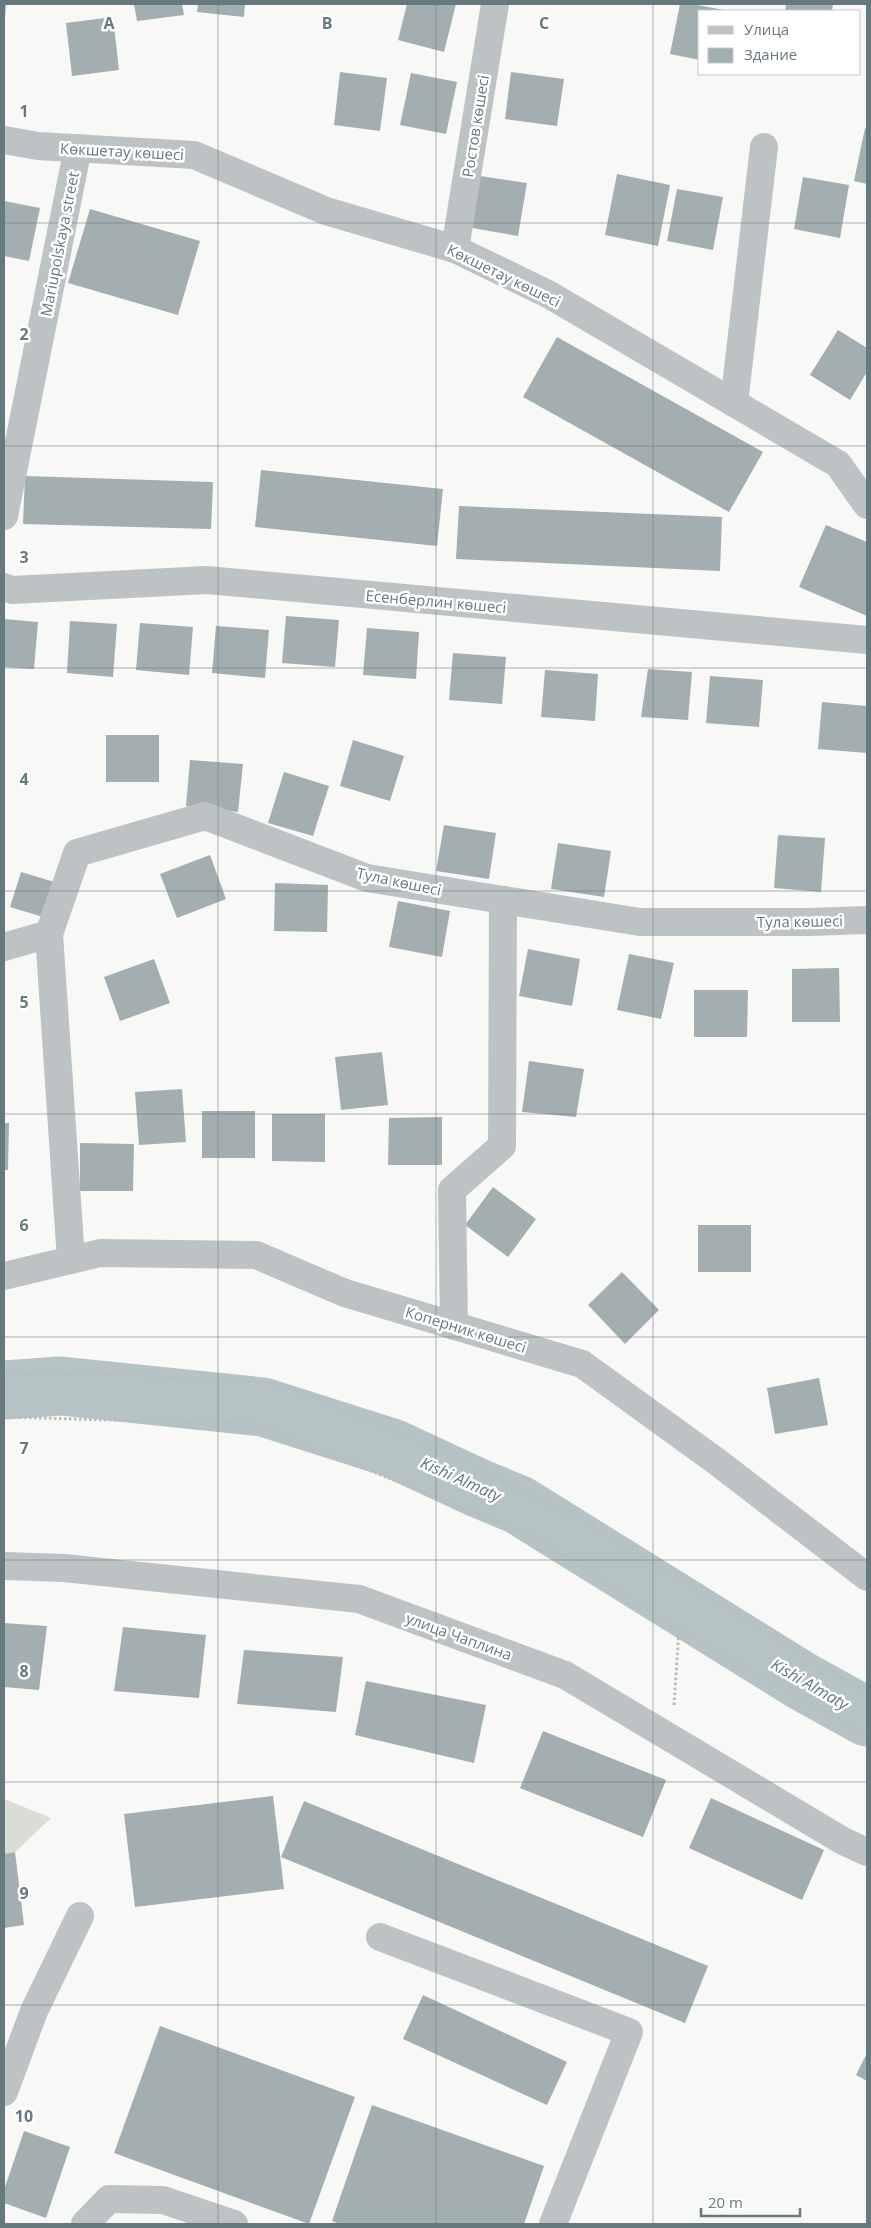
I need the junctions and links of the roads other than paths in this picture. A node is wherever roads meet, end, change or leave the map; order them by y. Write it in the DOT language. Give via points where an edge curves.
graph roads {
  1 [pos="495,4"];
  2 [pos="4,140"];
  3 [pos="764,147"];
  4 [pos="78,148"];
  5 [pos="455,249"];
  6 [pos="734,403"];
  7 [pos="867,504"];
  8 [pos="4,516"];
  9 [pos="4,587"];
  10 [pos="867,640"];
  11 [pos="503,900"];
  12 [pos="867,920"];
  13 [pos="49,934"];
  14 [pos="4,948"];
  15 [pos="71,1260"];
  16 [pos="4,1276"];
  17 [pos="454,1326"];
  18 [pos="4,1566"];
  19 [pos="867,1577"];
  20 [pos="867,1852"];
  21 [pos="80,1916"];
  22 [pos="380,1937"];
  23 [pos="4,2092"];
  24 [pos="85,2224"];
  25 [pos="234,2224"];
  26 [pos="553,2224"];
  1 -- 5 [label="street, Ростов көшесі"];
  2 -- 4 [label="street, Көкшетау көшесі"];
  3 -- 6 [label="street"];
  4 -- 5 [label="street, Көкшетау көшесі" via="194,155 326,211"];
  4 -- 8 [label="street, Mariupolskaya street"];
  5 -- 6 [label="street, Көкшетау көшесі" via="548,294"];
  6 -- 7 [label="street, Көкшетау көшесі" via="838,464"];
  9 -- 10 [label="street, Есенберлин көшесі" via="12,590 207,580"];
  11 -- 12 [label="street, Тула көшесі" via="640,922"];
  11 -- 13 [label="street, Тула көшесі" via="367,878 205,816 77,853"];
  11 -- 17 [label="street" via="502,1146 452,1190"];
  13 -- 14 [label="street"];
  13 -- 15 [label="street"];
  15 -- 16 [label="street, Коперник көшесі"];
  15 -- 17 [label="street, Коперник көшесі" via="100,1253 256,1256 345,1293"];
  17 -- 19 [label="street, Коперник көшесі" via="582,1364 716,1461"];
  18 -- 20 [label="street, улица Чаплина" via="64,1568 359,1599 565,1675 842,1841"];
  21 -- 23 [label="street" via="34,2011"];
  22 -- 26 [label="street" via="629,2032"];
  24 -- 25 [label="street" via="109,2199 163,2200"];
}
